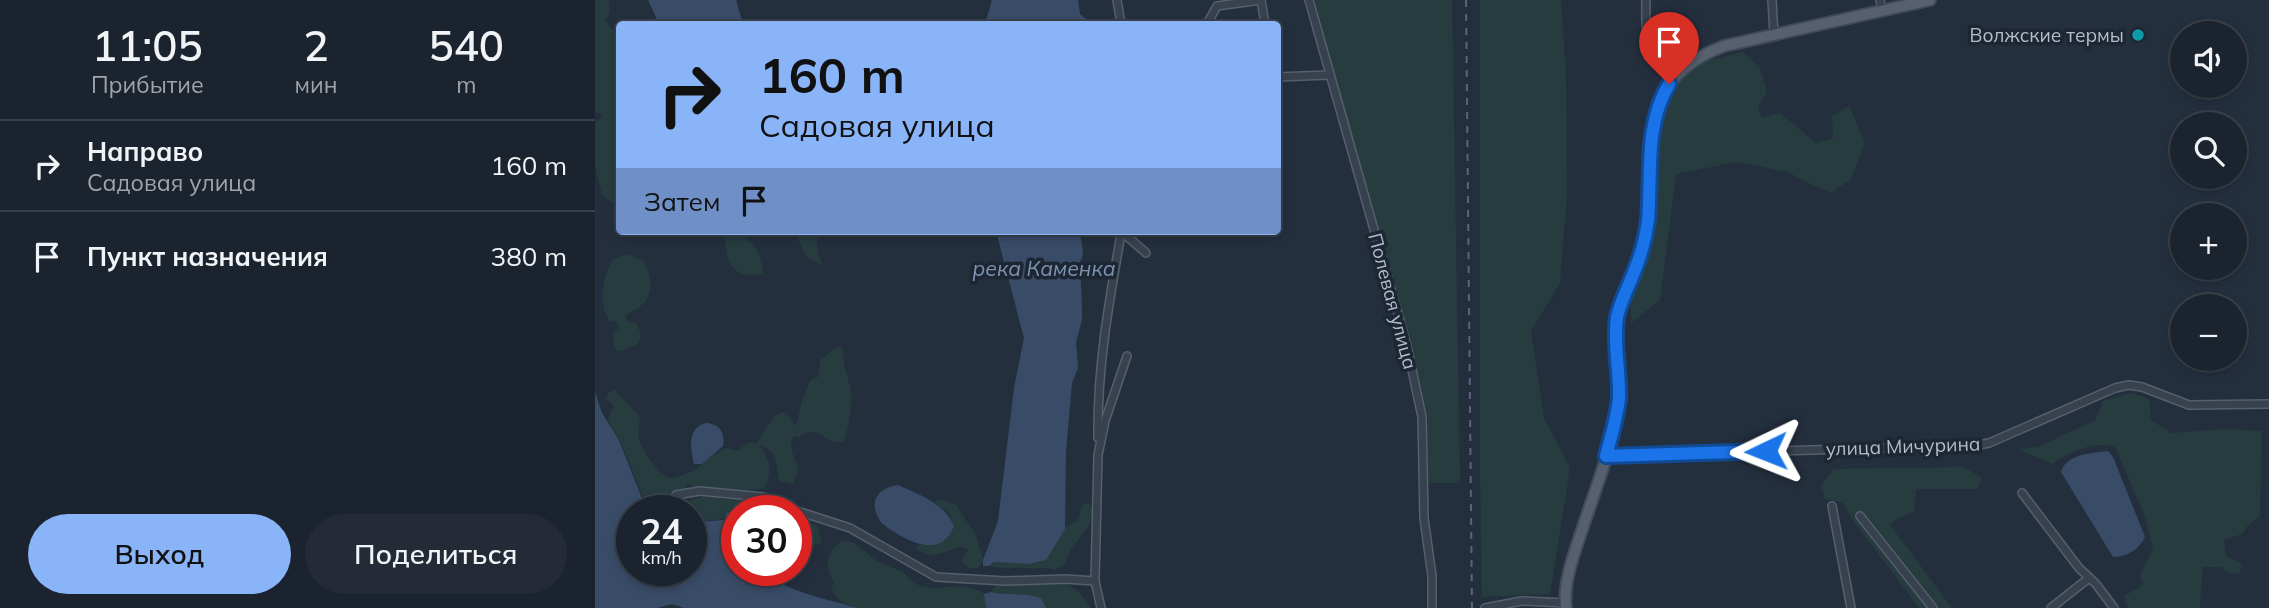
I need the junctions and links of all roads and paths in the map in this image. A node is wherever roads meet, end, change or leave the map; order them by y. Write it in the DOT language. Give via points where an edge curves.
graph roads {
  1 [pos="1117,0"];
  2 [pos="1261,0"];
  3 [pos="1309,0"];
  4 [pos="1646,0"];
  5 [pos="1772,0"];
  6 [pos="1930,0"];
  7 [pos="1881,5"];
  8 [pos="1120,21"];
  9 [pos="1208,21"];
  10 [pos="1264,21"];
  11 [pos="1774,34"];
  12 [pos="1677,74"];
  13 [pos="1329,75"];
  14 [pos="1281,76"];
  15 [pos="1120,235"];
  16 [pos="1125,235"];
  17 [pos="1146,253"];
  18 [pos="1128,356"];
  19 [pos="2269,404"];
  20 [pos="1098,455"];
  21 [pos="1606,456"];
  22 [pos="2022,493"];
  23 [pos="676,495"];
  24 [pos="1832,506"];
  25 [pos="1860,516"];
  26 [pos="2089,578"];
  27 [pos="1095,582"];
  28 [pos="1566,605"];
  29 [pos="1101,608"];
  30 [pos="1432,608"];
  31 [pos="1485,608"];
  32 [pos="1851,608"];
  33 [pos="1933,608"];
  34 [pos="2051,608"];
  35 [pos="2114,608"];
  1 -- 8 [label="street"];
  2 -- 9 [label="street" via="1217,6"];
  2 -- 10 [label="street"];
  3 -- 13 [label="street, Полевая улица"];
  4 -- 12 [label="street" via="1651,47"];
  5 -- 11 [label="street"];
  6 -- 7 [label="main road"];
  7 -- 11 [label="main road"];
  11 -- 12 [label="main road" via="1712,51"];
  12 -- 21 [label="main road" via="1657,108 1645,241 1620,303 1619,396"];
  13 -- 14 [label="street"];
  13 -- 30 [label="street, Полевая улица" via="1407,346 1422,417"];
  15 -- 20 [label="street" via="1097,401"];
  16 -- 17 [label="street"];
  18 -- 20 [label="street"];
  19 -- 21 [label="street, улица Мичурина" via="2189,405 2129,385 1979,445"];
  20 -- 27 [label="street"];
  21 -- 28 [label="main road" via="1574,554"];
  22 -- 26 [label="street"];
  23 -- 27 [label="street" via="700,491 762,497 850,528 936,577"];
  24 -- 32 [label="street"];
  25 -- 33 [label="street"];
  26 -- 34 [label="street"];
  26 -- 35 [label="street"];
  27 -- 29 [label="street"];
  28 -- 31 [label="street" via="1522,601"];
}
